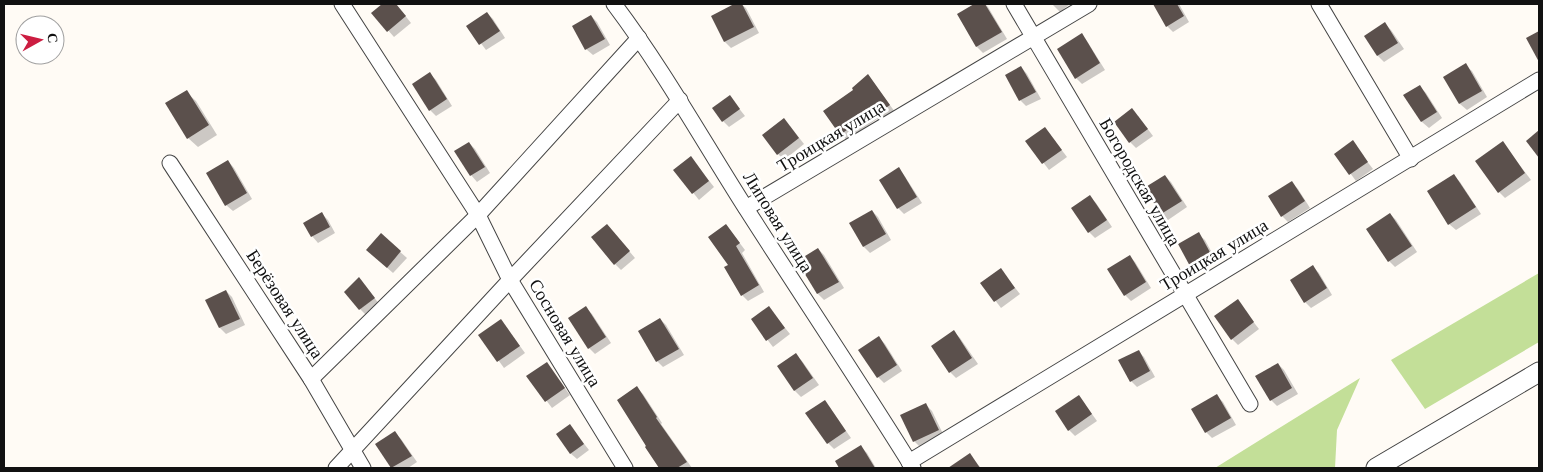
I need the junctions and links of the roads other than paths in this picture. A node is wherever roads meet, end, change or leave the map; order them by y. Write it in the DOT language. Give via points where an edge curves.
graph roads {
  1 [pos="342,4"];
  2 [pos="614,4"];
  3 [pos="1014,4"];
  4 [pos="1089,4"];
  5 [pos="1319,4"];
  6 [pos="1033,36"];
  7 [pos="639,38"];
  8 [pos="1539,80"];
  9 [pos="680,100"];
  10 [pos="1411,159"];
  11 [pos="170,163"];
  12 [pos="746,208"];
  13 [pos="478,215"];
  14 [pos="510,280"];
  15 [pos="1185,295"];
  16 [pos="1539,372"];
  17 [pos="312,379"];
  18 [pos="1250,404"];
  19 [pos="352,451"];
  20 [pos="911,465"];
  21 [pos="336,468"];
  22 [pos="363,468"];
  23 [pos="625,468"];
  24 [pos="1376,468"];
  1 -- 13 [label="street, Сосновая улица"];
  2 -- 7 [label="street, Липовая улица"];
  3 -- 6 [label="street, Богородская улица"];
  4 -- 6 [label="street, Троицкая улица"];
  5 -- 10 [label="street"];
  6 -- 12 [label="street, Троицкая улица"];
  6 -- 15 [label="street, Богородская улица"];
  7 -- 9 [label="street, Липовая улица"];
  7 -- 13 [label="street"];
  8 -- 10 [label="street, Троицкая улица"];
  9 -- 12 [label="street, Липовая улица"];
  9 -- 14 [label="street"];
  10 -- 15 [label="street, Троицкая улица"];
  11 -- 17 [label="street, Берёзовая улица"];
  12 -- 20 [label="street, Липовая улица"];
  13 -- 14 [label="street, Сосновая улица"];
  13 -- 17 [label="street"];
  14 -- 19 [label="street"];
  14 -- 23 [label="street, Сосновая улица"];
  15 -- 18 [label="street, Богородская улица"];
  15 -- 20 [label="street, Троицкая улица"];
  16 -- 24 [label="street"];
  17 -- 19 [label="street, Берёзовая улица"];
  19 -- 21 [label="street"];
  19 -- 22 [label="street, Берёзовая улица"];
}
